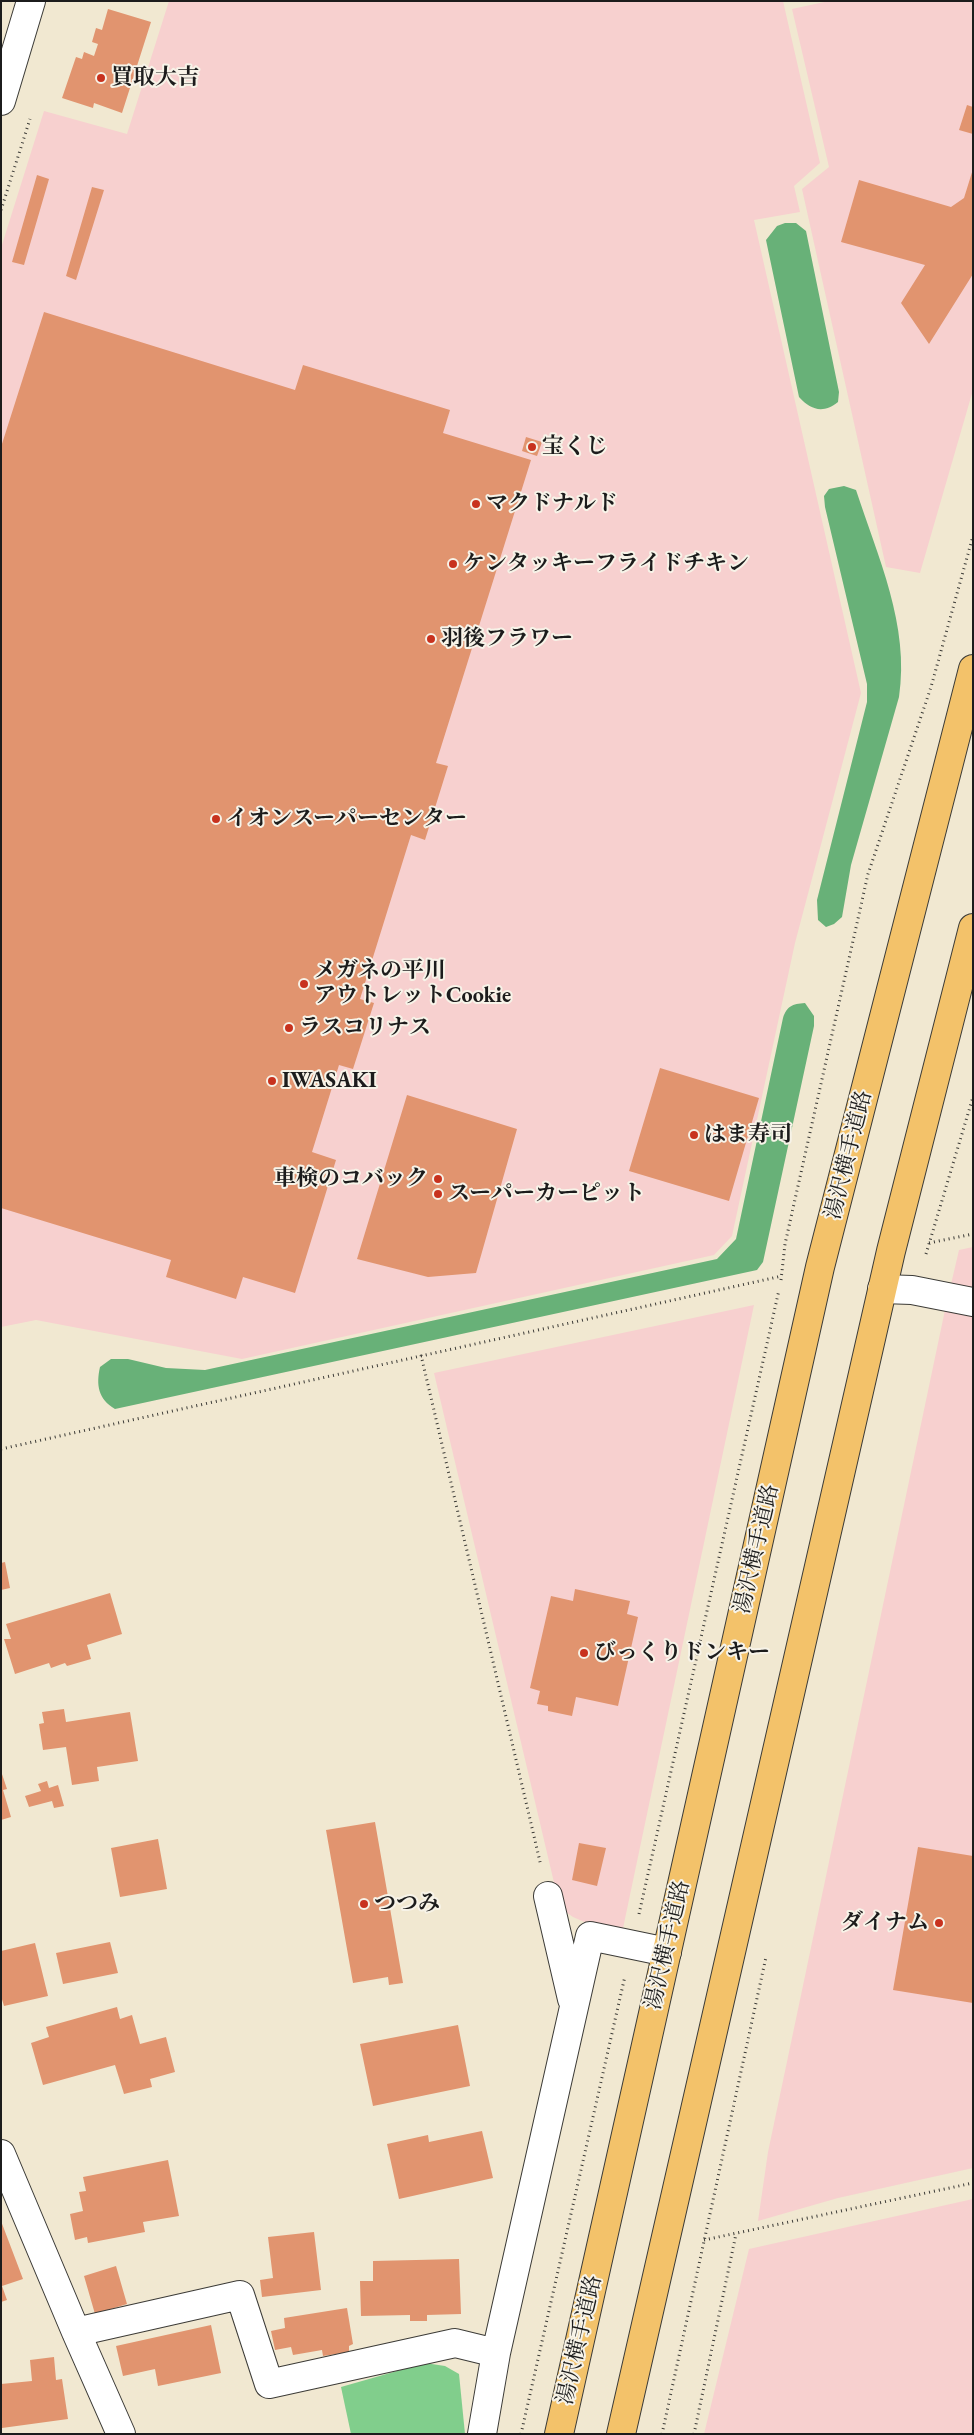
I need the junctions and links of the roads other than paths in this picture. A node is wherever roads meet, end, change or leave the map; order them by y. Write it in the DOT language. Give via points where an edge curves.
graph roads {
  1 [pos="31,1"];
  2 [pos="1,101"];
  3 [pos="973,669"];
  4 [pos="973,928"];
  5 [pos="882,1288"];
  6 [pos="973,1302"];
  7 [pos="548,1896"];
  8 [pos="667,1952"];
  9 [pos="574,2005"];
  10 [pos="1,2154"];
  11 [pos="8,2190"];
  12 [pos="76,2332"];
  13 [pos="496,2353"];
  14 [pos="121,2434"];
  15 [pos="482,2434"];
  16 [pos="558,2434"];
  17 [pos="621,2434"];
  1 -- 2 [label="street"];
  3 -- 8 [label="highway, 湯沢横手道路" via="820,1267"];
  4 -- 5 [label="highway"];
  5 -- 6 [label="street" via="912,1290"];
  5 -- 17 [label="highway"];
  7 -- 9 [label="street"];
  8 -- 9 [label="street" via="590,1936"];
  8 -- 16 [label="highway, 湯沢横手道路"];
  9 -- 13 [label="street"];
  10 -- 11 [label="street"];
  11 -- 12 [label="street"];
  12 -- 13 [label="street" via="240,2294 269,2384 455,2343"];
  12 -- 14 [label="street"];
  13 -- 15 [label="street"];
}
